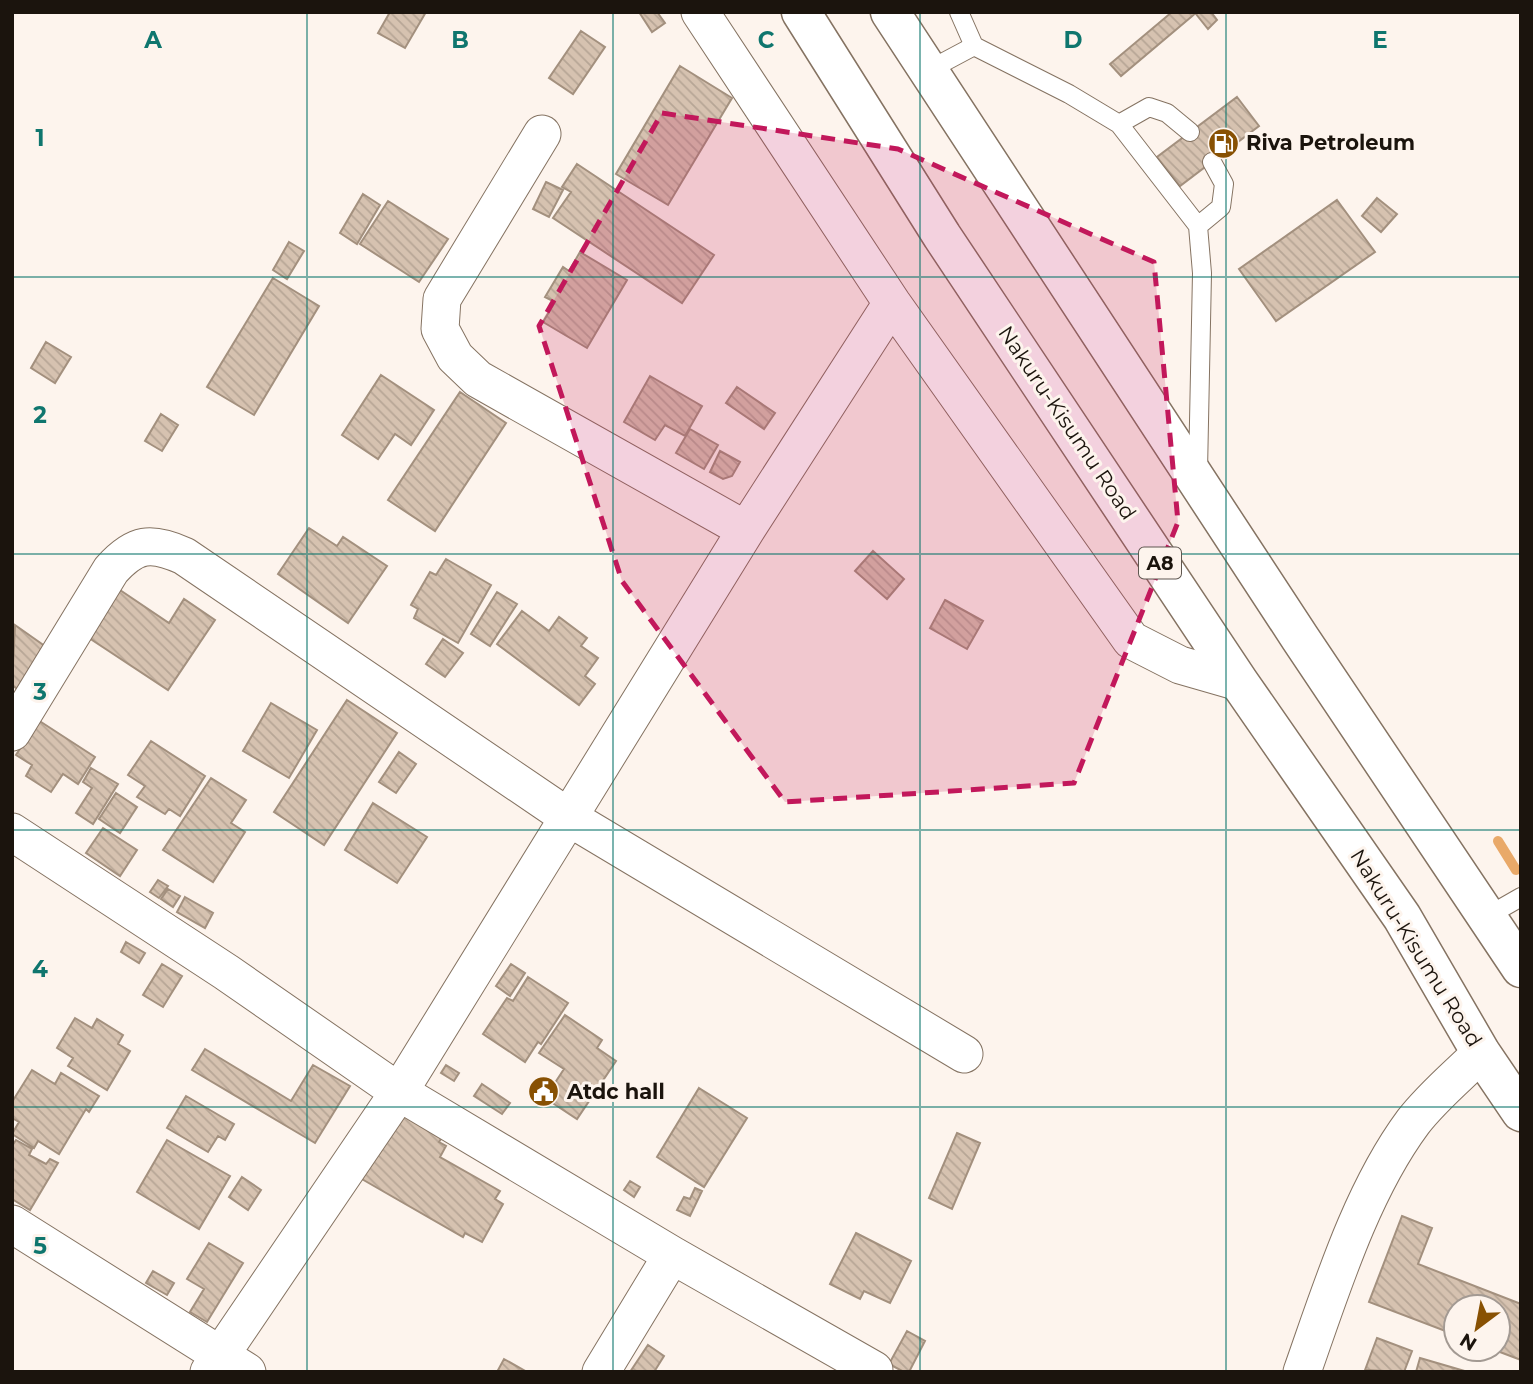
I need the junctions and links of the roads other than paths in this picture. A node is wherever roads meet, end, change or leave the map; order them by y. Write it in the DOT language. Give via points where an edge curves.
graph roads {
  1 [pos="701,12"];
  2 [pos="801,12"];
  3 [pos="890,12"];
  4 [pos="959,12"];
  5 [pos="974,46"];
  6 [pos="929,70"];
  7 [pos="1119,124"];
  8 [pos="1190,132"];
  9 [pos="542,134"];
  10 [pos="1212,162"];
  11 [pos="1198,226"];
  12 [pos="892,303"];
  13 [pos="1198,480"];
  14 [pos="746,530"];
  15 [pos="1239,681"];
  16 [pos="12,732"];
  17 [pos="568,817"];
  18 [pos="12,832"];
  19 [pos="1521,897"];
  20 [pos="1486,917"];
  21 [pos="1521,968"];
  22 [pos="1481,1053"];
  23 [pos="964,1054"];
  24 [pos="399,1091"];
  25 [pos="1521,1112"];
  26 [pos="12,1224"];
  27 [pos="672,1255"];
  28 [pos="225,1366"];
  29 [pos="874,1370"];
  30 [pos="601,1372"];
  31 [pos="1302,1372"];
  1 -- 12 [label="street"];
  2 -- 15 [label="highway, Nakuru-Kisumu Road / A8" via="942,236"];
  3 -- 6 [label="highway"];
  4 -- 5 [label="lane"];
  5 -- 6 [label="lane"];
  5 -- 7 [label="lane"];
  6 -- 13 [label="highway"];
  7 -- 8 [label="lane" via="1149,107 1167,113"];
  7 -- 11 [label="lane"];
  9 -- 14 [label="street" via="442,299 440,329 455,356 478,379"];
  10 -- 11 [label="lane" via="1224,184 1222,206"];
  11 -- 13 [label="lane" via="1202,273"];
  12 -- 14 [label="street"];
  12 -- 15 [label="street" via="1131,640 1180,665"];
  13 -- 20 [label="highway"];
  14 -- 17 [label="street"];
  15 -- 22 [label="highway, Nakuru-Kisumu Road / A8" via="1402,917"];
  16 -- 17 [label="street" via="111,570 127,552 164,547 184,556"];
  17 -- 23 [label="street"];
  17 -- 24 [label="street"];
  18 -- 24 [label="street"];
  19 -- 20 [label="lane"];
  20 -- 21 [label="highway"];
  22 -- 25 [label="highway, Nakuru-Kisumu Road / A8"];
  22 -- 31 [label="street" via="1413,1121 1378,1181"];
  24 -- 27 [label="street"];
  24 -- 28 [label="street"];
  26 -- 28 [label="street"];
  27 -- 29 [label="street"];
  27 -- 30 [label="street"];
}
